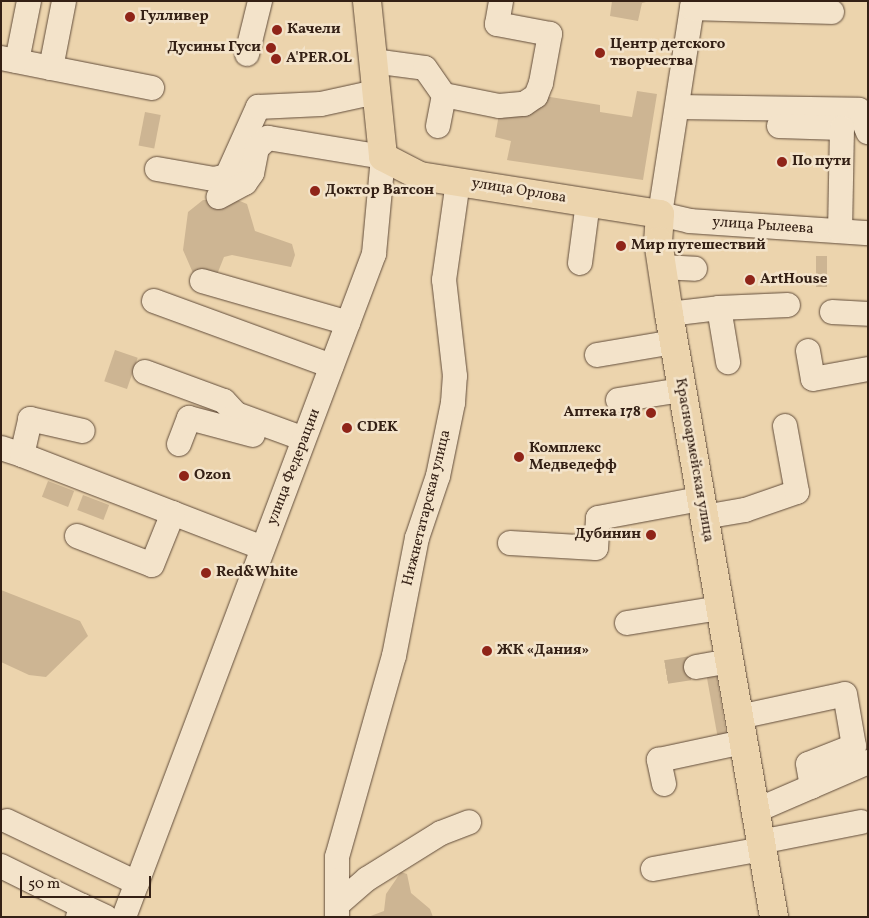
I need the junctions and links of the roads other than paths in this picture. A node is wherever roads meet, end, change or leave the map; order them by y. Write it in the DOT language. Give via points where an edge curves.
graph roads {
  1 [pos="29,1"];
  2 [pos="64,1"];
  3 [pos="260,1"];
  4 [pos="367,1"];
  5 [pos="501,1"];
  6 [pos="693,4"];
  7 [pos="832,12"];
  8 [pos="247,54"];
  9 [pos="9,60"];
  10 [pos="373,61"];
  11 [pos="51,68"];
  12 [pos="152,88"];
  13 [pos="376,92"];
  14 [pos="444,95"];
  15 [pos="678,108"];
  16 [pos="438,126"];
  17 [pos="779,126"];
  18 [pos="868,132"];
  19 [pos="383,157"];
  20 [pos="157,169"];
  21 [pos="458,182"];
  22 [pos="219,197"];
  23 [pos="588,202"];
  24 [pos="660,214"];
  25 [pos="840,231"];
  26 [pos="868,233"];
  27 [pos="580,263"];
  28 [pos="662,267"];
  29 [pos="695,269"];
  30 [pos="202,281"];
  31 [pos="154,301"];
  32 [pos="788,305"];
  33 [pos="719,308"];
  34 [pos="832,312"];
  35 [pos="669,314"];
  36 [pos="868,314"];
  37 [pos="348,323"];
  38 [pos="674,342"];
  39 [pos="808,351"];
  40 [pos="597,354"];
  41 [pos="728,362"];
  42 [pos="332,366"];
  43 [pos="868,369"];
  44 [pos="145,372"];
  45 [pos="682,390"];
  46 [pos="618,400"];
  47 [pos="785,426"];
  48 [pos="83,430"];
  49 [pos="179,444"];
  50 [pos="302,446"];
  51 [pos="12,451"];
  52 [pos="702,508"];
  53 [pos="173,513"];
  54 [pos="77,536"];
  55 [pos="510,543"];
  56 [pos="263,548"];
  57 [pos="720,608"];
  58 [pos="627,623"];
  59 [pos="729,661"];
  60 [pos="696,667"];
  61 [pos="741,730"];
  62 [pos="868,762"];
  63 [pos="664,784"];
  64 [pos="812,787"];
  65 [pos="755,811"];
  66 [pos="7,821"];
  67 [pos="469,822"];
  68 [pos="862,822"];
  69 [pos="761,846"];
  70 [pos="1,866"];
  71 [pos="653,869"];
  72 [pos="137,883"];
  73 [pos="337,911"];
  74 [pos="80,912"];
  75 [pos="771,916"];
  76 [pos="106,917"];
  77 [pos="124,917"];
  1 -- 9 [label="street"];
  2 -- 11 [label="street"];
  3 -- 8 [label="street"];
  4 -- 10 [label="main road, улица Федерации"];
  5 -- 14 [label="street" via="497,24 550,34 536,96 524,104 499,106"];
  6 -- 7 [label="street"];
  6 -- 15 [label="street, Красноармейская улица"];
  9 -- 11 [label="street"];
  10 -- 13 [label="main road, улица Федерации"];
  10 -- 14 [label="street" via="425,68"];
  11 -- 12 [label="street"];
  13 -- 19 [label="main road, улица Федерации"];
  13 -- 20 [label="street" via="321,104 258,107 227,176 214,179"];
  14 -- 16 [label="street"];
  15 -- 18 [label="street" via="859,110"];
  15 -- 24 [label="street, Красноармейская улица"];
  17 -- 25 [label="street" via="842,128"];
  19 -- 21 [label="main road, улица Орлова" via="420,176"];
  19 -- 22 [label="street" via="268,138 257,148 252,173 245,183"];
  19 -- 37 [label="street, улица Федерации" via="374,254"];
  21 -- 23 [label="main road, улица Орлова"];
  21 -- 73 [label="street, Нижнетатарская улица" via="444,280 455,376 452,403 438,476 417,538 391,665 337,858"];
  23 -- 24 [label="main road, улица Орлова"];
  23 -- 27 [label="street"];
  24 -- 25 [label="street, улица Рылеева" via="690,221"];
  24 -- 28 [label="main road, Красноармейская улица"];
  25 -- 26 [label="street, улица Рылеева"];
  28 -- 29 [label="street"];
  28 -- 35 [label="main road, Красноармейская улица"];
  30 -- 37 [label="street"];
  31 -- 42 [label="street"];
  32 -- 33 [label="street"];
  33 -- 35 [label="street"];
  33 -- 41 [label="street"];
  34 -- 36 [label="street"];
  35 -- 38 [label="main road, Красноармейская улица"];
  37 -- 42 [label="street, улица Федерации"];
  38 -- 40 [label="street"];
  38 -- 45 [label="main road, Красноармейская улица"];
  39 -- 43 [label="street" via="813,379"];
  42 -- 50 [label="street, улица Федерации"];
  44 -- 50 [label="street" via="224,400 236,414"];
  45 -- 46 [label="street"];
  45 -- 52 [label="main road, Красноармейская улица"];
  47 -- 52 [label="street" via="797,492 745,510"];
  48 -- 51 [label="street" via="30,419"];
  49 -- 50 [label="street" via="189,418 216,422"];
  50 -- 56 [label="street, улица Федерации"];
  51 -- 53 [label="street"];
  52 -- 55 [label="street" via="598,518 596,548"];
  52 -- 57 [label="main road, Красноармейская улица"];
  53 -- 54 [label="street" via="152,565"];
  53 -- 56 [label="street"];
  56 -- 72 [label="street, улица Федерации"];
  57 -- 58 [label="street"];
  57 -- 59 [label="main road, Красноармейская улица"];
  59 -- 60 [label="street"];
  59 -- 61 [label="main road, Красноармейская улица"];
  61 -- 63 [label="street" via="659,760"];
  61 -- 64 [label="street" via="845,694 854,746 808,764"];
  61 -- 65 [label="main road, Красноармейская улица"];
  62 -- 64 [label="street"];
  64 -- 65 [label="street"];
  65 -- 69 [label="main road, Красноармейская улица"];
  66 -- 72 [label="street"];
  67 -- 73 [label="street" via="440,833 367,879"];
  68 -- 69 [label="street"];
  69 -- 71 [label="street"];
  69 -- 75 [label="main road, Красноармейская улица"];
  70 -- 74 [label="street"];
  72 -- 77 [label="street, улица Федерации"];
  74 -- 76 [label="street"];
}
